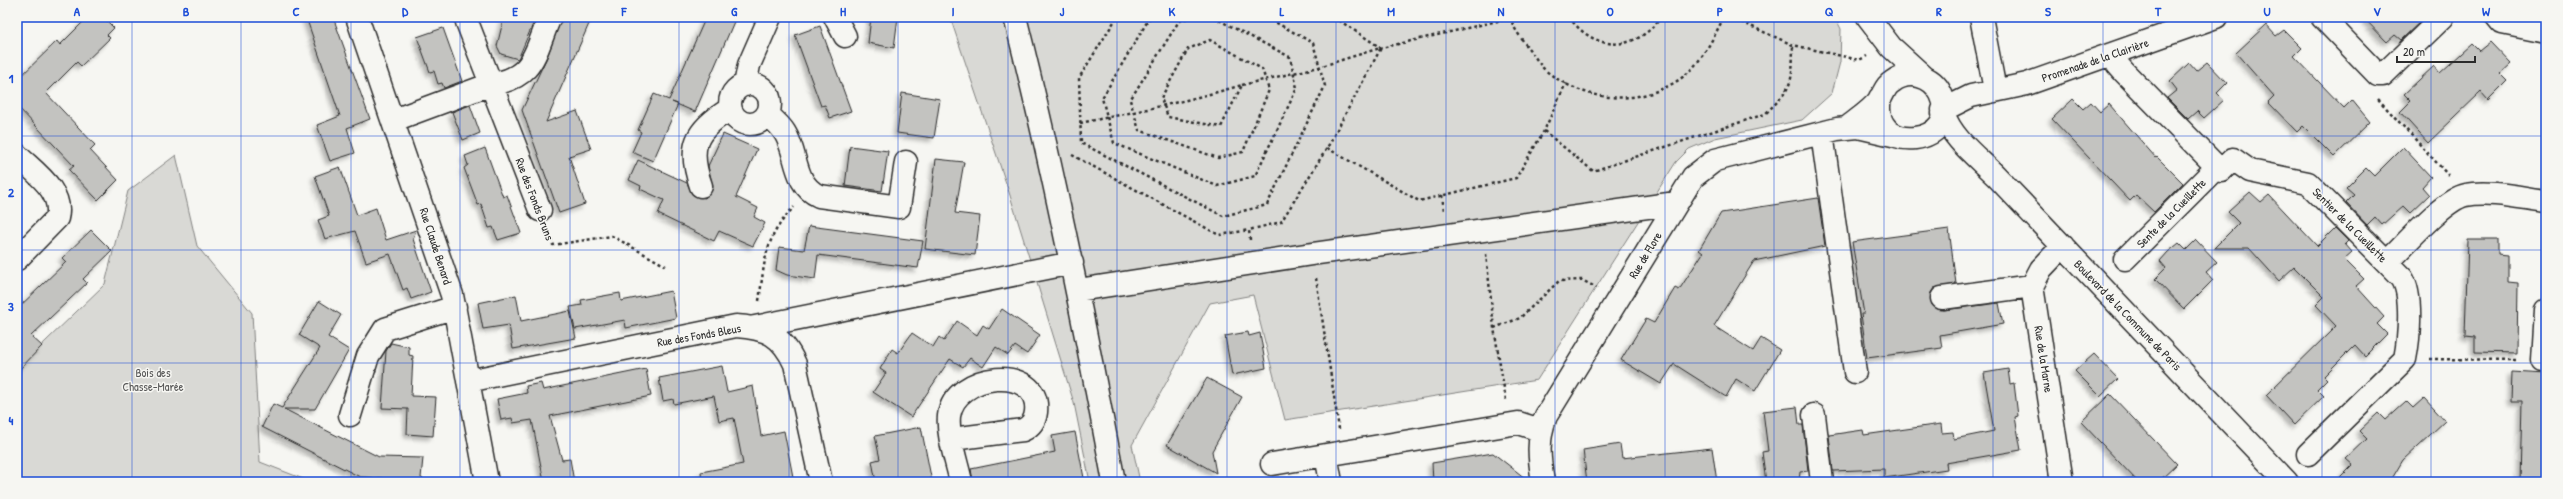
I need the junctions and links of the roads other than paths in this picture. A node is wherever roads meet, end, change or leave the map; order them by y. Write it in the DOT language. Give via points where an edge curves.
graph roads {
  1 [pos="357,17"];
  2 [pos="550,17"];
  3 [pos="770,17"];
  4 [pos="835,17"];
  5 [pos="1015,17"];
  6 [pos="1981,17"];
  7 [pos="2216,17"];
  8 [pos="2322,17"];
  9 [pos="2443,17"];
  10 [pos="2497,17"];
  11 [pos="468,20"];
  12 [pos="1876,32"];
  13 [pos="2546,32"];
  14 [pos="845,36"];
  15 [pos="2116,54"];
  16 [pos="1928,80"];
  17 [pos="491,84"];
  18 [pos="745,84"];
  19 [pos="1995,90"];
  20 [pos="1883,93"];
  21 [pos="1971,96"];
  22 [pos="730,109"];
  23 [pos="1943,112"];
  24 [pos="768,114"];
  25 [pos="394,120"];
  26 [pos="1848,127"];
  27 [pos="1822,133"];
  28 [pos="1897,136"];
  29 [pos="1922,138"];
  30 [pos="1968,150"];
  31 [pos="17,155"];
  32 [pos="906,162"];
  33 [pos="2217,167"];
  34 [pos="701,186"];
  35 [pos="2546,201"];
  36 [pos="1676,203"];
  37 [pos="540,210"];
  38 [pos="2063,246"];
  39 [pos="17,259"];
  40 [pos="2125,259"];
  41 [pos="2387,262"];
  42 [pos="1072,263"];
  43 [pos="2032,286"];
  44 [pos="1078,290"];
  45 [pos="1942,298"];
  46 [pos="455,307"];
  47 [pos="2546,310"];
  48 [pos="754,327"];
  49 [pos="2543,360"];
  50 [pos="1854,372"];
  51 [pos="468,381"];
  52 [pos="350,415"];
  53 [pos="1814,415"];
  54 [pos="1540,430"];
  55 [pos="952,438"];
  56 [pos="1334,454"];
  57 [pos="2308,454"];
  58 [pos="1272,464"];
  59 [pos="487,482"];
  60 [pos="821,482"];
  61 [pos="961,482"];
  62 [pos="1114,482"];
  63 [pos="1331,482"];
  64 [pos="1543,482"];
  65 [pos="1822,482"];
  66 [pos="2062,482"];
  67 [pos="2287,482"];
  1 -- 25 [label="street, Rue Claude Benard"];
  2 -- 17 [label="street" via="529,67 514,79"];
  3 -- 18 [label="street" via="749,65"];
  4 -- 14 [label="street"];
  5 -- 42 [label="street" via="1046,140"];
  6 -- 19 [label="street"];
  7 -- 15 [label="street, Promenade de la Clairière"];
  8 -- 9 [label="street" via="2378,75 2383,75"];
  10 -- 13 [label="street" via="2502,23"];
  11 -- 17 [label="street, Rue des Fonds Bruns"];
  12 -- 16 [label="street" via="1904,61"];
  12 -- 20 [label="street" via="1887,73"];
  15 -- 19 [label="street, Promenade de la Clairière" via="2027,84"];
  15 -- 33 [label="street" via="2117,64 2124,72"];
  16 -- 20 [label="street" via="1913,75 1901,76"];
  16 -- 21 [label="street, Promenade de la Clairière" via="1952,94"];
  16 -- 23 [label="street" via="1942,97"];
  17 -- 25 [label="street"];
  17 -- 37 [label="street, Rue des Fonds Bruns"];
  18 -- 22 [label="street" via="733,94"];
  18 -- 24 [label="street" via="753,84 767,92 771,107"];
  19 -- 21 [label="street, Promenade de la Clairière"];
  20 -- 26 [label="street, Rue de Flore"];
  20 -- 28 [label="street" via="1880,117 1887,128"];
  21 -- 23 [label="street, Promenade de la Clairière"];
  22 -- 24 [label="street" via="740,122 748,124 756,124"];
  22 -- 34 [label="street" via="712,121 703,131 695,147 693,164"];
  23 -- 29 [label="street" via="1934,130"];
  23 -- 30 [label="street, Boulevard de la Commune de Paris" via="1951,130"];
  24 -- 32 [label="street" via="786,134 801,179 811,192 819,196 899,207"];
  25 -- 46 [label="street, Rue Claude Benard"];
  26 -- 27 [label="street, Rue de Flore"];
  26 -- 28 [label="street, Rue de Flore" via="1870,128"];
  27 -- 36 [label="street, Rue de Flore" via="1715,160 1693,177"];
  27 -- 50 [label="street"];
  28 -- 29 [label="street" via="1909,140"];
  29 -- 30 [label="street, Boulevard de la Commune de Paris"];
  30 -- 38 [label="street, Boulevard de la Commune de Paris"];
  31 -- 39 [label="street" via="55,194 59,209 57,218"];
  33 -- 40 [label="street, Sente de la Cueillette"];
  33 -- 41 [label="street, Sentier de la Cueillette" via="2221,171 2233,159 2250,172 2308,184"];
  35 -- 41 [label="street" via="2466,195 2446,205"];
  36 -- 44 [label="street"];
  36 -- 54 [label="street, Rue de Flore" via="1619,300 1565,383"];
  38 -- 43 [label="street" via="2041,269"];
  38 -- 67 [label="street, Boulevard de la Commune de Paris"];
  41 -- 57 [label="street, Sentier de la Cueillette" via="2407,287 2408,345 2405,359"];
  42 -- 44 [label="street"];
  42 -- 48 [label="street"];
  43 -- 45 [label="street"];
  43 -- 66 [label="street, Rue de la Marne"];
  44 -- 62 [label="street"];
  46 -- 51 [label="street, Rue Claude Benard"];
  46 -- 52 [label="street" via="385,329 368,356"];
  47 -- 49 [label="street"];
  48 -- 51 [label="street, Rue des Fonds Bleus" via="736,326"];
  48 -- 60 [label="street, Rue des Fonds Bleus" via="777,337 788,347 795,364"];
  51 -- 59 [label="street, Rue Claude Benard"];
  53 -- 65 [label="street"];
  54 -- 56 [label="street" via="1518,424"];
  54 -- 64 [label="street, Rue de Flore" via="1539,454"];
  55 -- 61 [label="street"];
  56 -- 58 [label="street"];
  56 -- 63 [label="street"];
}
